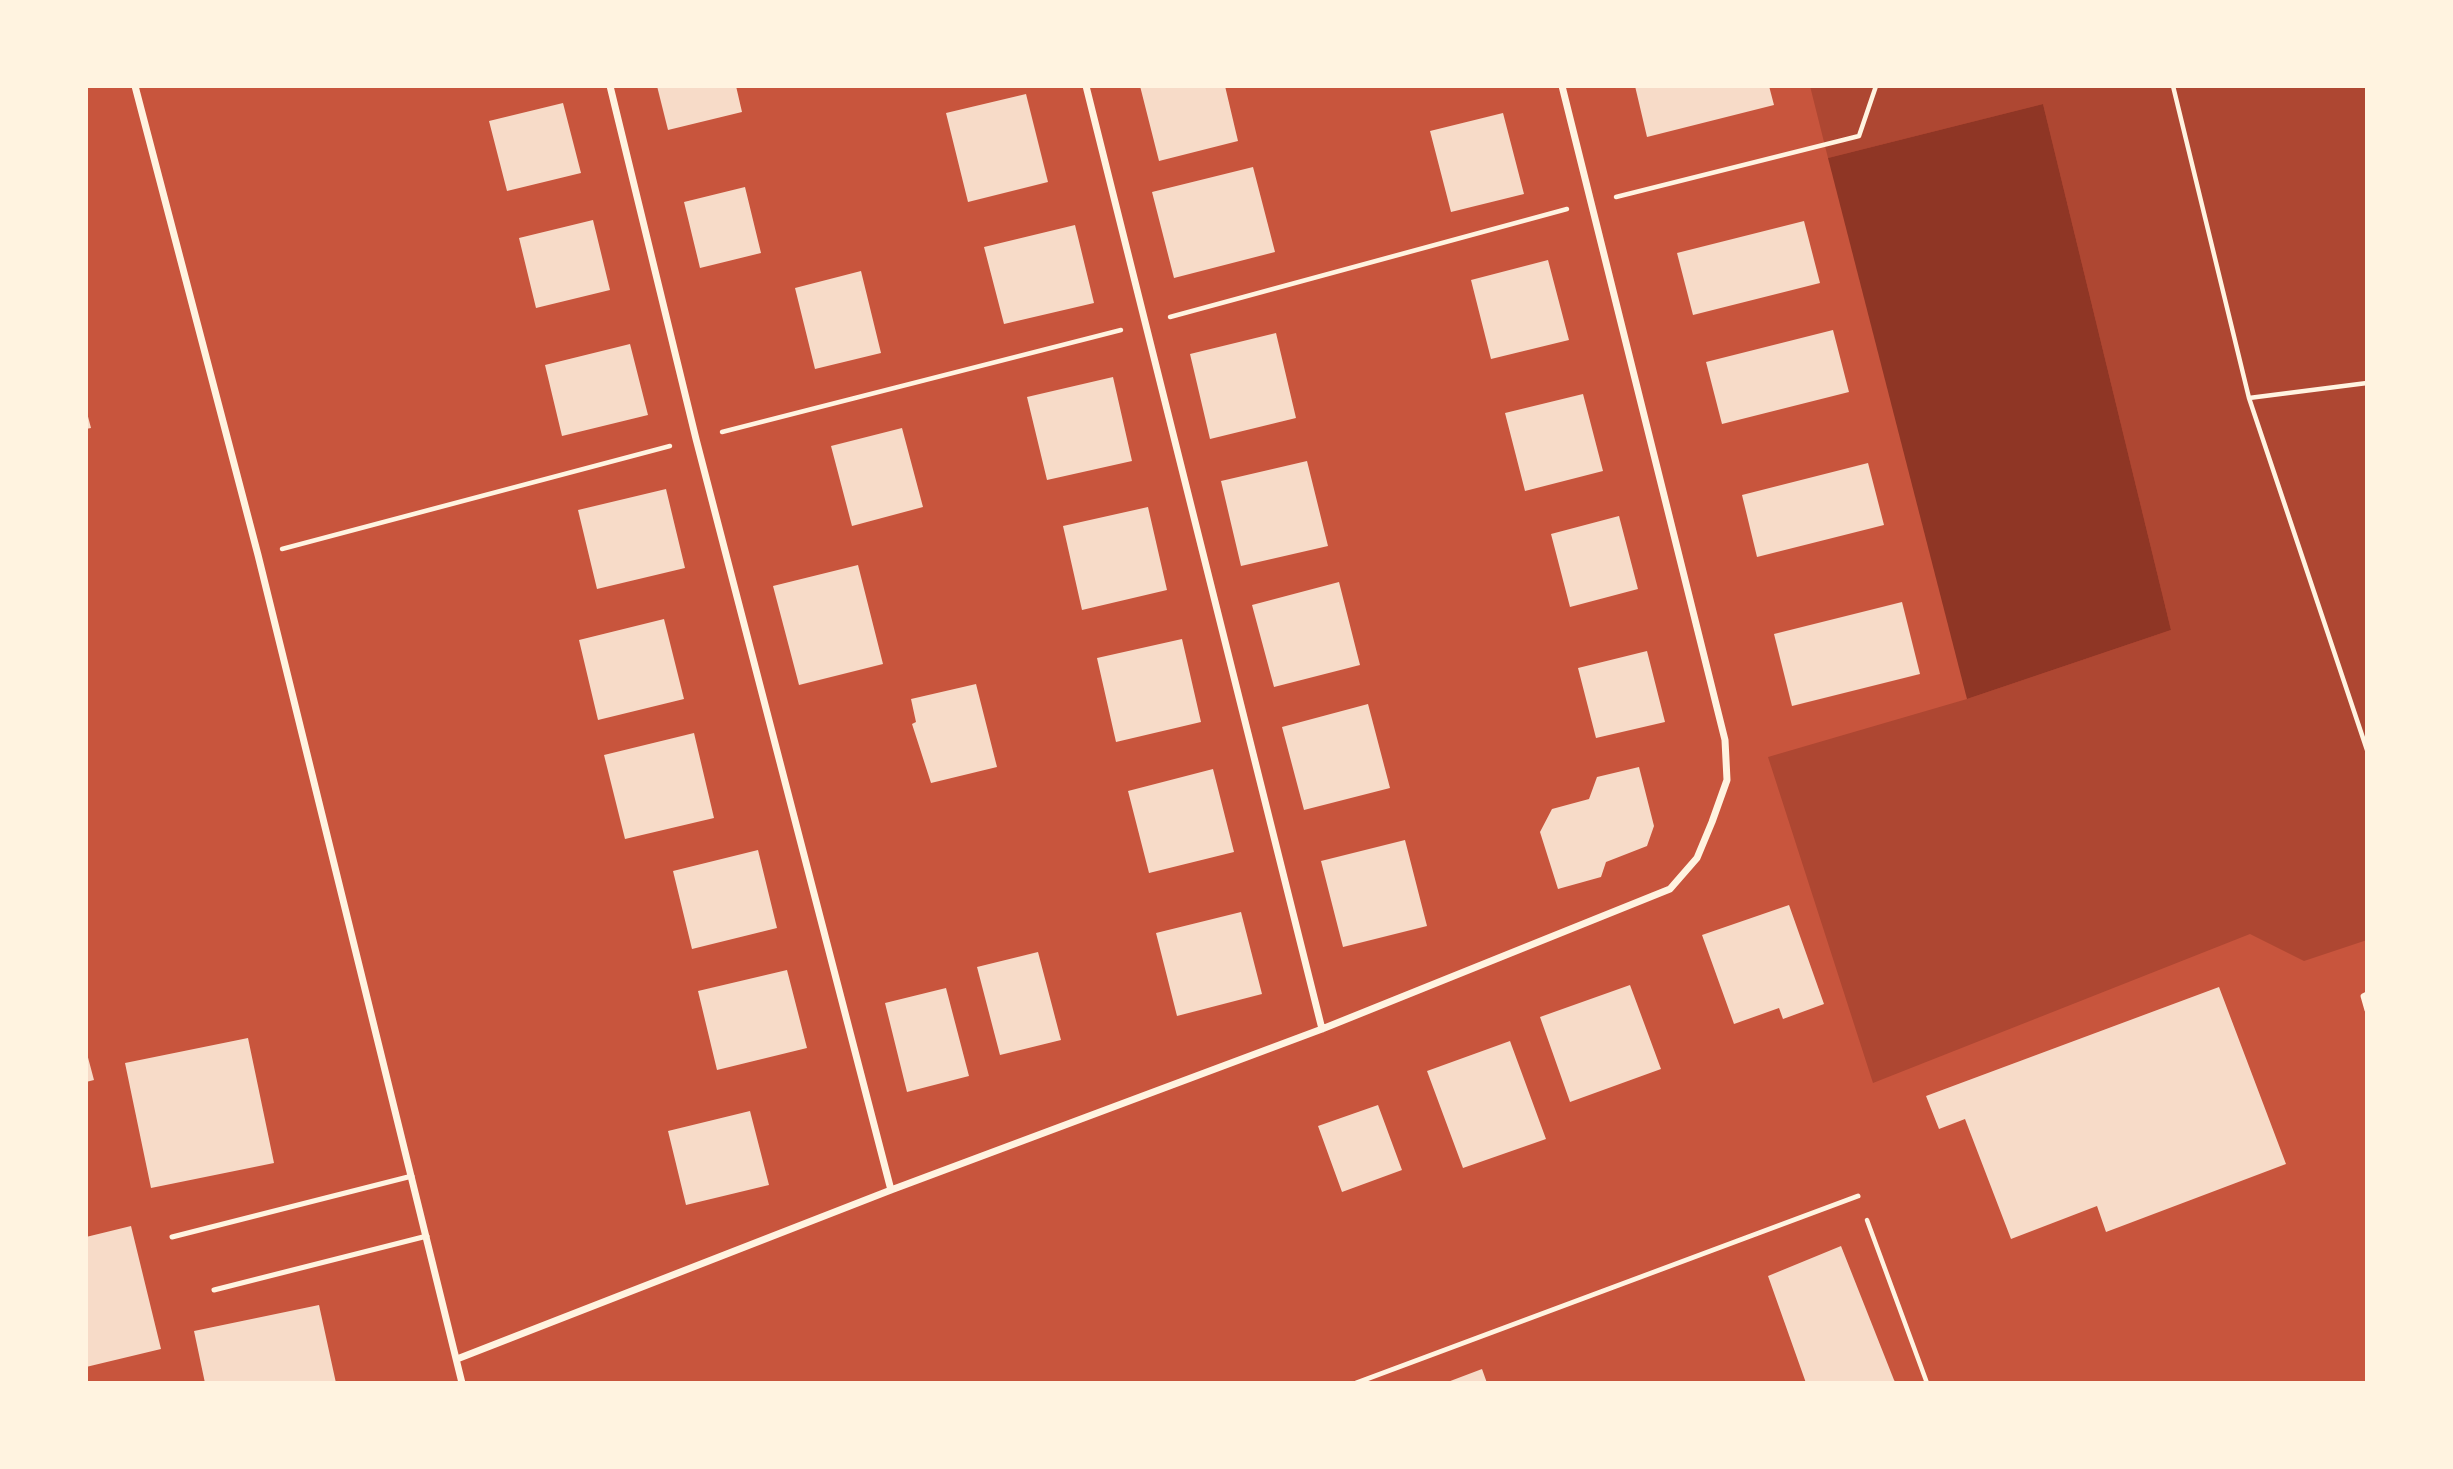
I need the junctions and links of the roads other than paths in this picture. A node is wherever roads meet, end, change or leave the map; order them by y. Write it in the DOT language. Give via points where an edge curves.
graph roads {
  1 [pos="135,86"];
  2 [pos="610,86"];
  3 [pos="1086,86"];
  4 [pos="1562,86"];
  5 [pos="2367,995"];
  6 [pos="2367,1010"];
  7 [pos="1322,1029"];
  8 [pos="412,1176"];
  9 [pos="891,1190"];
  10 [pos="1858,1196"];
  11 [pos="428,1236"];
  12 [pos="172,1237"];
  13 [pos="214,1290"];
  14 [pos="457,1359"];
  15 [pos="462,1383"];
  16 [pos="1356,1383"];
  1 -- 8 [label="street" via="258,555"];
  2 -- 9 [label="street" via="696,439"];
  3 -- 7 [label="street"];
  4 -- 7 [label="street" via="1725,740 1727,780 1697,858 1670,888"];
  5 -- 6 [label="lane" via="2363,996"];
  7 -- 9 [label="street"];
  8 -- 11 [label="street"];
  8 -- 12 [label="lane"];
  9 -- 14 [label="street"];
  10 -- 16 [label="lane"];
  11 -- 13 [label="lane"];
  11 -- 14 [label="street"];
  14 -- 15 [label="street"];
}
